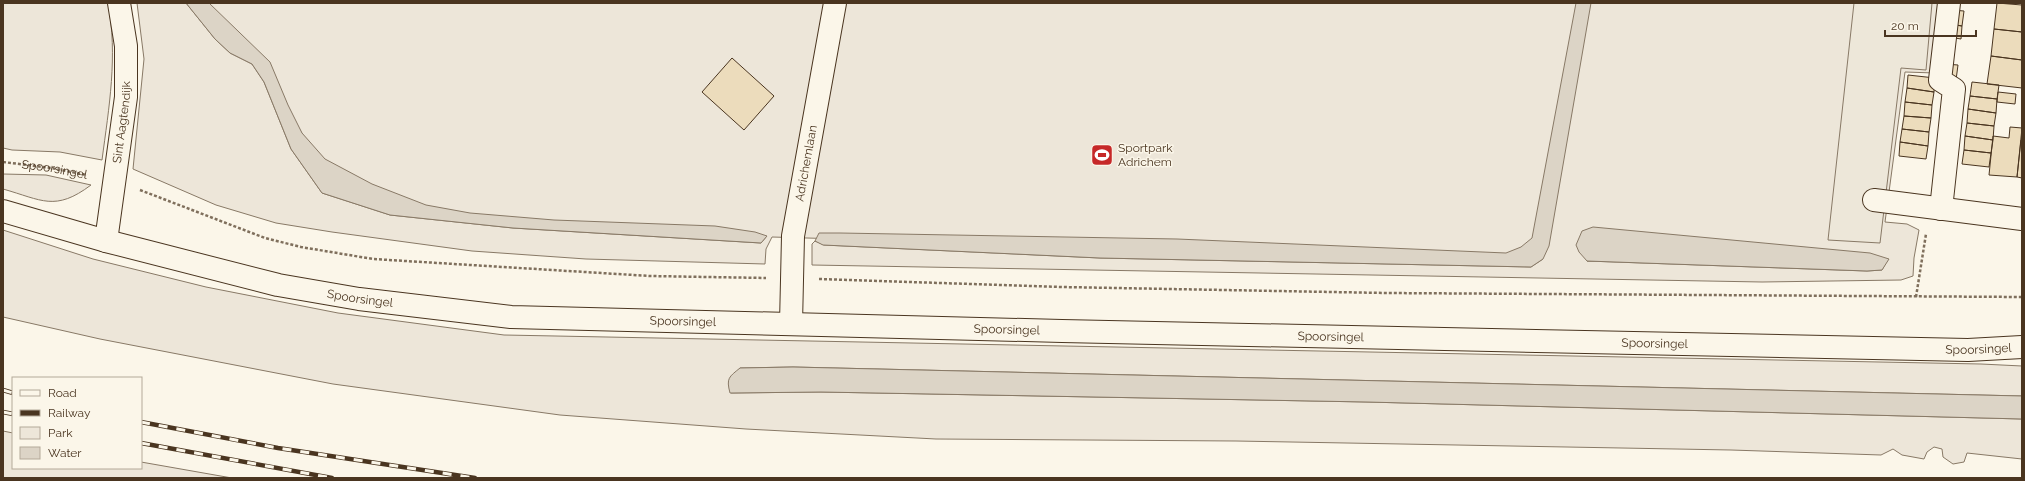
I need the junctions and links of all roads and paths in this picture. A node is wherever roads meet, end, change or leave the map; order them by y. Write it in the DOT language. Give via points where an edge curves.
graph roads {
  1 [pos="119,3"];
  2 [pos="835,3"];
  3 [pos="1949,3"];
  4 [pos="3,162"];
  5 [pos="114,181"];
  6 [pos="1874,200"];
  7 [pos="1936,209"];
  8 [pos="3,211"];
  9 [pos="2022,219"];
  10 [pos="106,241"];
  11 [pos="792,278"];
  12 [pos="1916,297"];
  13 [pos="2022,297"];
  14 [pos="791,324"];
  15 [pos="2022,347"];
  1 -- 5 [label="main road, Sint Aagtendijk" via="126,46 126,97"];
  2 -- 11 [label="main road, Adrichemlaan" via="793,236"];
  3 -- 7 [label="main road" via="1940,80 1954,89"];
  4 -- 5 [label="path, Spoorsingel" via="51,168"];
  5 -- 10 [label="main road, Sint Aagtendijk"];
  5 -- 11 [label="path, Spoorsingel" via="265,238 373,259 650,276"];
  6 -- 7 [label="main road"];
  7 -- 9 [label="main road"];
  7 -- 12 [label="path"];
  8 -- 10 [label="main road, Spoorsingel"];
  10 -- 14 [label="main road, Spoorsingel" via="278,285 359,299 511,318"];
  11 -- 12 [label="path, Spoorsingel" via="1054,287 1386,293"];
  11 -- 14 [label="main road, Adrichemlaan"];
  12 -- 13 [label="path, Spoorsingel"];
  14 -- 15 [label="main road, Spoorsingel" via="1968,350"];
}
